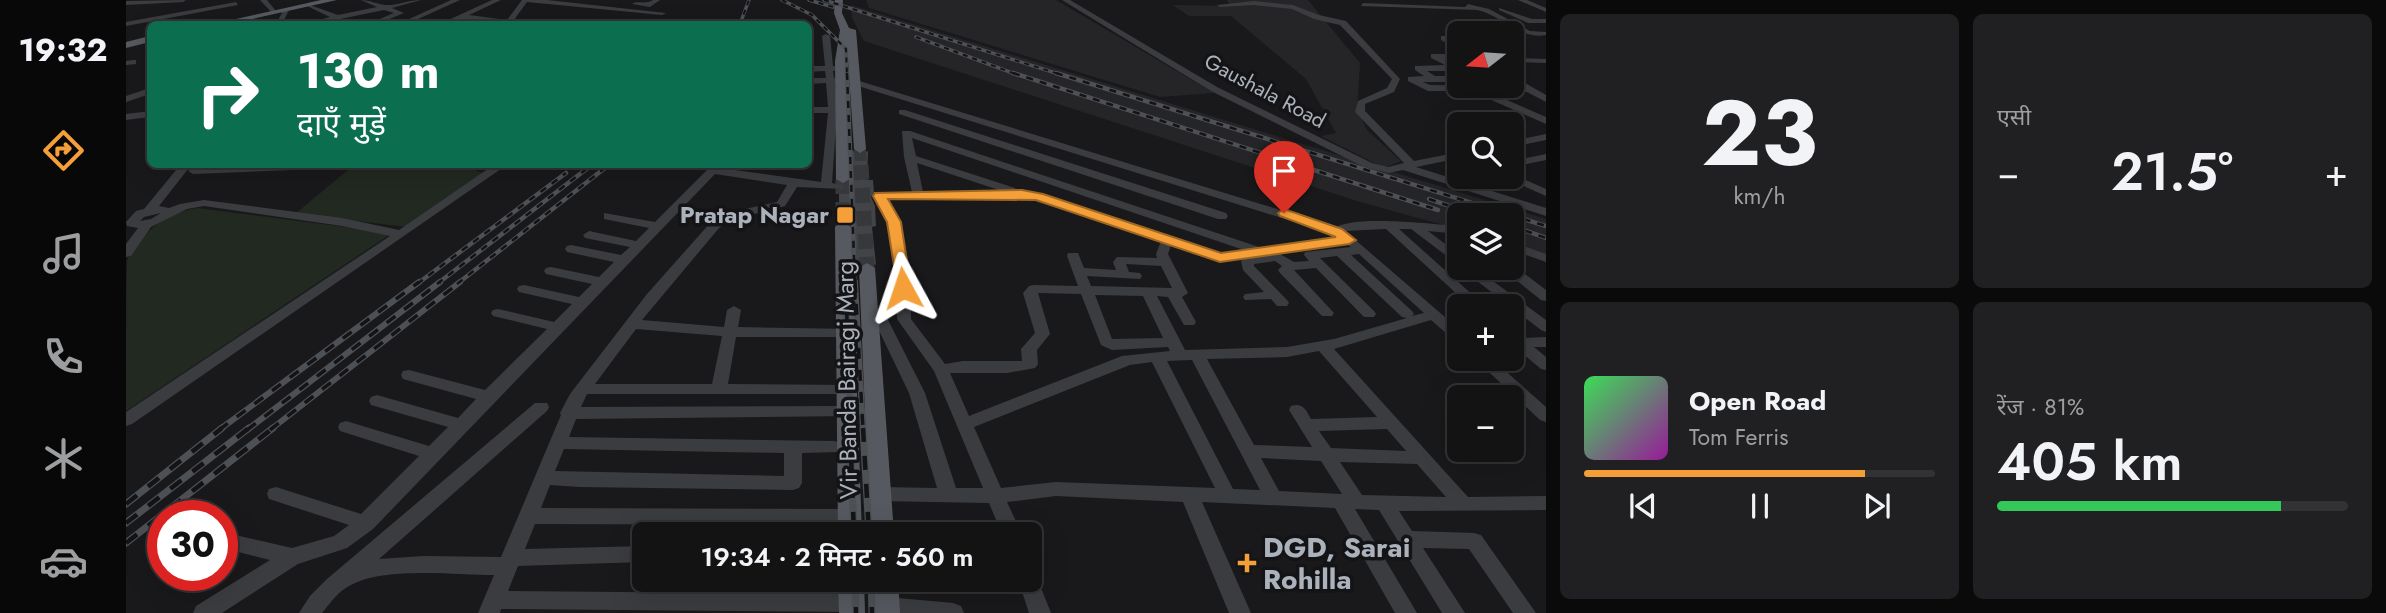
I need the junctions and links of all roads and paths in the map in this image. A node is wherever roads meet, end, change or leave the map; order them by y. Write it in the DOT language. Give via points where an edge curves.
graph roads {
  1 [pos="184,0"];
  2 [pos="263,0"];
  3 [pos="333,0"];
  4 [pos="364,0"];
  5 [pos="418,0"];
  6 [pos="498,0"];
  7 [pos="518,0"];
  8 [pos="525,0"];
  9 [pos="657,0"];
  10 [pos="839,0"];
  11 [pos="844,0"];
  12 [pos="1065,0"];
  13 [pos="1072,0"];
  14 [pos="1391,0"];
  15 [pos="1422,0"];
  16 [pos="1457,0"];
  17 [pos="1484,0"];
  18 [pos="1521,0"];
  19 [pos="404,1"];
  20 [pos="455,1"];
  21 [pos="603,1"];
  22 [pos="234,2"];
  23 [pos="126,3"];
  24 [pos="380,4"];
  25 [pos="309,5"];
  26 [pos="1220,5"];
  27 [pos="1363,5"];
  28 [pos="1400,7"];
  29 [pos="589,9"];
  30 [pos="1474,9"];
  31 [pos="286,10"];
  32 [pos="1546,10"];
  33 [pos="274,12"];
  34 [pos="362,13"];
  35 [pos="662,13"];
  36 [pos="182,14"];
  37 [pos="1412,15"];
  38 [pos="457,17"];
  39 [pos="248,18"];
  40 [pos="338,18"];
  41 [pos="234,21"];
  42 [pos="280,21"];
  43 [pos="323,21"];
  44 [pos="365,21"];
  45 [pos="380,21"];
  46 [pos="409,21"];
  47 [pos="450,21"];
  48 [pos="488,21"];
  49 [pos="505,21"];
  50 [pos="506,21"];
  51 [pos="1507,21"];
  52 [pos="1524,22"];
  53 [pos="1531,22"];
  54 [pos="1546,22"];
  55 [pos="126,24"];
  56 [pos="1524,31"];
  57 [pos="1544,34"];
  58 [pos="826,36"];
  59 [pos="1444,38"];
  60 [pos="1447,40"];
  61 [pos="147,41"];
  62 [pos="1546,51"];
  63 [pos="128,56"];
  64 [pos="1524,56"];
  65 [pos="1524,59"];
  66 [pos="1546,61"];
  67 [pos="1447,63"];
  68 [pos="812,64"];
  69 [pos="1436,65"];
  70 [pos="1447,67"];
  71 [pos="812,70"];
  72 [pos="836,73"];
  73 [pos="1447,73"];
  74 [pos="812,79"];
  75 [pos="1396,79"];
  76 [pos="1412,79"];
  77 [pos="1432,79"];
  78 [pos="856,81"];
  79 [pos="1524,86"];
  80 [pos="1447,88"];
  81 [pos="1524,90"];
  82 [pos="147,92"];
  83 [pos="1495,98"];
  84 [pos="126,99"];
  85 [pos="1542,101"];
  86 [pos="1241,102"];
  87 [pos="812,110"];
  88 [pos="837,110"];
  89 [pos="902,112"];
  90 [pos="147,114"];
  91 [pos="126,117"];
  92 [pos="1546,121"];
  93 [pos="994,124"];
  94 [pos="973,135"];
  95 [pos="1544,139"];
  96 [pos="1524,142"];
  97 [pos="955,148"];
  98 [pos="860,149"];
  99 [pos="909,157"];
  100 [pos="1447,158"];
  101 [pos="1546,158"];
  102 [pos="1524,162"];
  103 [pos="1407,166"];
  104 [pos="192,168"];
  105 [pos="497,168"];
  106 [pos="711,168"];
  107 [pos="717,168"];
  108 [pos="959,173"];
  109 [pos="1134,174"];
  110 [pos="793,183"];
  111 [pos="1524,183"];
  112 [pos="836,184"];
  113 [pos="1123,184"];
  114 [pos="1546,193"];
  115 [pos="918,195"];
  116 [pos="1029,195"];
  117 [pos="1232,206"];
  118 [pos="160,211"];
  119 [pos="1546,212"];
  120 [pos="608,216"];
  121 [pos="1222,216"];
  122 [pos="129,217"];
  123 [pos="147,224"];
  124 [pos="1388,225"];
  125 [pos="658,226"];
  126 [pos="1414,226"];
  127 [pos="843,227"];
  128 [pos="1447,229"];
  129 [pos="1343,233"];
  130 [pos="401,234"];
  131 [pos="589,234"];
  132 [pos="1214,236"];
  133 [pos="1165,244"];
  134 [pos="639,245"];
  135 [pos="571,249"];
  136 [pos="1362,250"];
  137 [pos="1524,250"];
  138 [pos="1339,251"];
  139 [pos="1261,252"];
  140 [pos="1447,252"];
  141 [pos="126,253"];
  142 [pos="1237,255"];
  143 [pos="1073,256"];
  144 [pos="1546,258"];
  145 [pos="624,260"];
  146 [pos="1166,262"];
  147 [pos="1319,264"];
  148 [pos="1291,266"];
  149 [pos="867,268"];
  150 [pos="551,271"];
  151 [pos="1078,271"];
  152 [pos="1483,280"];
  153 [pos="1524,280"];
  154 [pos="602,282"];
  155 [pos="1084,288"];
  156 [pos="524,289"];
  157 [pos="1147,291"];
  158 [pos="1172,292"];
  159 [pos="1465,294"];
  160 [pos="1250,297"];
  161 [pos="1546,297"];
  162 [pos="582,302"];
  163 [pos="734,310"];
  164 [pos="498,313"];
  165 [pos="1327,313"];
  166 [pos="1369,314"];
  167 [pos="1406,314"];
  168 [pos="1433,315"];
  169 [pos="874,316"];
  170 [pos="1447,316"];
  171 [pos="904,319"];
  172 [pos="1189,322"];
  173 [pos="633,324"];
  174 [pos="557,327"];
  175 [pos="1447,327"];
  176 [pos="1546,327"];
  177 [pos="729,332"];
  178 [pos="845,332"];
  179 [pos="1524,341"];
  180 [pos="1546,342"];
  181 [pos="1322,346"];
  182 [pos="1524,348"];
  183 [pos="1183,351"];
  184 [pos="1157,356"];
  185 [pos="1546,366"];
  186 [pos="941,370"];
  187 [pos="1495,371"];
  188 [pos="1510,371"];
  189 [pos="409,375"];
  190 [pos="583,389"];
  191 [pos="719,389"];
  192 [pos="847,390"];
  193 [pos="488,397"];
  194 [pos="377,401"];
  195 [pos="1546,403"];
  196 [pos="541,407"];
  197 [pos="1297,410"];
  198 [pos="847,412"];
  199 [pos="568,413"];
  200 [pos="1546,416"];
  201 [pos="126,420"];
  202 [pos="1392,424"];
  203 [pos="462,425"];
  204 [pos="963,425"];
  205 [pos="1307,425"];
  206 [pos="346,427"];
  207 [pos="556,443"];
  208 [pos="793,447"];
  209 [pos="833,447"];
  210 [pos="1248,452"];
  211 [pos="1325,453"];
  212 [pos="433,454"];
  213 [pos="1421,457"];
  214 [pos="543,477"];
  215 [pos="276,494"];
  216 [pos="880,494"];
  217 [pos="1189,495"];
  218 [pos="949,496"];
  219 [pos="997,496"];
  220 [pos="1228,497"];
  221 [pos="1274,499"];
  222 [pos="1349,502"];
  223 [pos="1384,503"];
  224 [pos="1546,503"];
  225 [pos="1464,505"];
  226 [pos="528,516"];
  227 [pos="743,522"];
  228 [pos="850,522"];
  229 [pos="881,522"];
  230 [pos="1007,522"];
  231 [pos="366,523"];
  232 [pos="1407,539"];
  233 [pos="238,544"];
  234 [pos="632,555"];
  235 [pos="292,557"];
  236 [pos="510,562"];
  237 [pos="342,579"];
  238 [pos="886,592"];
  239 [pos="1033,592"];
  240 [pos="852,598"];
  241 [pos="492,607"];
  242 [pos="887,610"];
  243 [pos="204,613"];
  244 [pos="310,613"];
  245 [pos="953,613"];
  246 [pos="1040,613"];
  247 [pos="1240,613"];
  248 [pos="1406,613"];
  249 [pos="1454,613"];
  250 [pos="1525,613"];
  1 -- 23 [label="street"];
  1 -- 36 [label="street"];
  2 -- 33 [label="street"];
  3 -- 25 [label="main road"];
  4 -- 24 [label="street"];
  5 -- 19 [label="street"];
  6 -- 38 [label="street"];
  7 -- 49 [label="street"];
  8 -- 29 [label="street"];
  8 -- 50 [label="street"];
  9 -- 21 [label="street" via="650,5"];
  10 -- 72 [label="main road" via="838,13 845,30"];
  11 -- 78 [label="main road"];
  12 -- 86 [label="street, Gaushala Road"];
  13 -- 86 [label="street"];
  14 -- 15 [label="street" via="1424,3"];
  16 -- 30 [label="street"];
  17 -- 53 [label="street"];
  18 -- 32 [label="street"];
  19 -- 24 [label="street"];
  20 -- 46 [label="street"];
  21 -- 29 [label="street"];
  22 -- 36 [label="street"];
  22 -- 39 [label="street"];
  24 -- 34 [label="street"];
  24 -- 45 [label="street" via="400,13"];
  25 -- 31 [label="main road"];
  25 -- 40 [label="street"];
  26 -- 75 [label="street" via="1293,6 1343,23"];
  27 -- 28 [label="street"];
  28 -- 30 [label="street"];
  28 -- 37 [label="street"];
  29 -- 35 [label="street"];
  30 -- 51 [label="street" via="1486,9"];
  31 -- 33 [label="main road"];
  31 -- 42 [label="street"];
  33 -- 39 [label="main road"];
  34 -- 40 [label="street"];
  34 -- 44 [label="street" via="375,18"];
  36 -- 55 [label="street"];
  38 -- 47 [label="street"];
  38 -- 48 [label="street"];
  39 -- 41 [label="main road"];
  40 -- 43 [label="street"];
  52 -- 53 [label="street"];
  53 -- 54 [label="street"];
  56 -- 57 [label="street"];
  58 -- 72 [label="street"];
  59 -- 60 [label="street"];
  61 -- 63 [label="main road"];
  62 -- 64 [label="street"];
  65 -- 66 [label="street"];
  67 -- 69 [label="street" via="1434,56"];
  68 -- 72 [label="street"];
  69 -- 70 [label="street"];
  69 -- 77 [label="street" via="1419,68"];
  71 -- 72 [label="street"];
  72 -- 74 [label="street"];
  72 -- 78 [label="street"];
  72 -- 88 [label="main road"];
  73 -- 77 [label="street"];
  75 -- 76 [label="street"];
  75 -- 103 [label="street" via="1391,90 1361,103 1360,112"];
  76 -- 77 [label="street"];
  76 -- 80 [label="street" via="1428,88"];
  78 -- 93 [label="street"];
  78 -- 98 [label="main road"];
  79 -- 85 [label="street"];
  81 -- 85 [label="street"];
  82 -- 84 [label="street"];
  83 -- 92 [label="street"];
  86 -- 103 [label="street, Gaushala Road" via="1368,165 1388,170"];
  87 -- 88 [label="street"];
  88 -- 112 [label="main road"];
  89 -- 94 [label="street"];
  90 -- 91 [label="street"];
  93 -- 94 [label="street"];
  93 -- 129 [label="street"];
  94 -- 97 [label="street"];
  94 -- 113 [label="street"];
  95 -- 96 [label="street"];
  97 -- 99 [label="street" via="906,133"];
  97 -- 108 [label="street" via="951,155 974,164"];
  97 -- 132 [label="street"];
  99 -- 108 [label="street"];
  99 -- 115 [label="street"];
  100 -- 103 [label="street, Gaushala Road"];
  101 -- 102 [label="street"];
  103 -- 119 [label="street"];
  104 -- 118 [label="street"];
  105 -- 130 [label="street"];
  106 -- 125 [label="street"];
  107 -- 110 [label="street"];
  108 -- 116 [label="street"];
  109 -- 113 [label="street"];
  110 -- 112 [label="street"];
  110 -- 173 [label="street" via="781,204 731,216 715,225"];
  111 -- 114 [label="street"];
  113 -- 121 [label="street"];
  115 -- 116 [label="street"];
  115 -- 171 [label="street" via="879,196 895,229 903,268"];
  116 -- 142 [label="street" via="1215,256"];
  117 -- 121 [label="street"];
  118 -- 122 [label="street"];
  118 -- 123 [label="street"];
  118 -- 130 [label="street" via="204,203"];
  120 -- 125 [label="street"];
  121 -- 132 [label="street" via="1211,229"];
  122 -- 123 [label="street" via="135,225"];
  123 -- 141 [label="street"];
  124 -- 126 [label="street"];
  124 -- 129 [label="street"];
  124 -- 159 [label="street"];
  125 -- 134 [label="street"];
  126 -- 128 [label="street"];
  126 -- 140 [label="street"];
  127 -- 178 [label="main road, Vir Banda Bairagi Marg"];
  129 -- 136 [label="street"];
  129 -- 139 [label="street"];
  129 -- 170 [label="street"];
  130 -- 201 [label="street"];
  131 -- 134 [label="street"];
  132 -- 139 [label="street"];
  132 -- 142 [label="street"];
  133 -- 146 [label="street" via="1161,252"];
  134 -- 145 [label="street"];
  135 -- 145 [label="street"];
  136 -- 138 [label="street"];
  136 -- 168 [label="street"];
  137 -- 144 [label="street"];
  138 -- 147 [label="street" via="1311,253"];
  138 -- 167 [label="street"];
  139 -- 142 [label="street"];
  143 -- 151 [label="street"];
  145 -- 154 [label="street"];
  146 -- 151 [label="street" via="1119,262 1130,275"];
  146 -- 158 [label="street" via="1181,293"];
  147 -- 148 [label="street"];
  147 -- 166 [label="street"];
  148 -- 160 [label="street" via="1278,257 1247,261 1278,299"];
  148 -- 165 [label="street" via="1287,274"];
  149 -- 169 [label="main road, Vir Banda Bairagi Marg"];
  150 -- 154 [label="street"];
  151 -- 155 [label="street"];
  152 -- 176 [label="street"];
  153 -- 161 [label="street"];
  154 -- 162 [label="street"];
  155 -- 157 [label="street"];
  155 -- 183 [label="street" via="1108,344"];
  155 -- 186 [label="street" via="1030,291 1043,334 1029,349 1030,364 1004,370 961,365"];
  156 -- 162 [label="street"];
  157 -- 158 [label="street"];
  157 -- 183 [label="street"];
  158 -- 172 [label="street"];
  162 -- 174 [label="street"];
  163 -- 177 [label="street"];
  164 -- 174 [label="street"];
  168 -- 175 [label="street"];
  168 -- 181 [label="street"];
  169 -- 171 [label="street"];
  169 -- 216 [label="main road, Vir Banda Bairagi Marg"];
  169 -- 218 [label="street" via="916,393"];
  171 -- 186 [label="street"];
  173 -- 177 [label="street"];
  173 -- 190 [label="street"];
  174 -- 193 [label="street"];
  177 -- 178 [label="street"];
  177 -- 191 [label="street"];
  178 -- 192 [label="main road, Vir Banda Bairagi Marg"];
  179 -- 180 [label="street"];
  181 -- 183 [label="street" via="1287,352"];
  181 -- 202 [label="street"];
  182 -- 185 [label="street"];
  183 -- 184 [label="street"];
  183 -- 210 [label="street"];
  184 -- 204 [label="street" via="1127,360"];
  184 -- 220 [label="street"];
  186 -- 204 [label="street"];
  187 -- 200 [label="street"];
  188 -- 195 [label="street"];
  189 -- 193 [label="street"];
  190 -- 191 [label="street"];
  190 -- 199 [label="street"];
  191 -- 192 [label="street"];
  192 -- 198 [label="main road, Vir Banda Bairagi Marg"];
  193 -- 203 [label="street"];
  194 -- 203 [label="street"];
  196 -- 237 [label="street"];
  197 -- 205 [label="street"];
  198 -- 199 [label="street"];
  198 -- 228 [label="main road, Vir Banda Bairagi Marg"];
  199 -- 207 [label="street"];
  202 -- 205 [label="street"];
  202 -- 213 [label="street"];
  203 -- 212 [label="street"];
  204 -- 219 [label="street"];
  205 -- 211 [label="street"];
  206 -- 212 [label="street"];
  207 -- 208 [label="street"];
  207 -- 214 [label="street"];
  208 -- 209 [label="street"];
  208 -- 214 [label="street" via="793,483"];
  210 -- 211 [label="street"];
  210 -- 221 [label="street"];
  211 -- 213 [label="street" via="1367,459"];
  211 -- 222 [label="street"];
  212 -- 231 [label="street"];
  213 -- 225 [label="street"];
  214 -- 226 [label="street"];
  215 -- 231 [label="street"];
  216 -- 218 [label="street"];
  216 -- 229 [label="main road, Vir Banda Bairagi Marg"];
  217 -- 219 [label="street" via="1056,489"];
  217 -- 220 [label="street"];
  217 -- 247 [label="street"];
  218 -- 219 [label="street"];
  219 -- 230 [label="street"];
  220 -- 221 [label="street"];
  221 -- 222 [label="street"];
  222 -- 223 [label="street"];
  222 -- 248 [label="street"];
  223 -- 225 [label="street"];
  223 -- 232 [label="street"];
  224 -- 225 [label="street"];
  226 -- 227 [label="street"];
  226 -- 236 [label="street"];
  231 -- 235 [label="street" via="340,542"];
  232 -- 249 [label="street"];
  232 -- 250 [label="street" via="1474,541"];
  233 -- 235 [label="street"];
  234 -- 236 [label="street"];
  235 -- 243 [label="street"];
  236 -- 237 [label="street" via="384,567"];
  236 -- 241 [label="street"];
  237 -- 244 [label="street"];
  238 -- 242 [label="main road"];
  239 -- 246 [label="street"];
  240 -- 241 [label="street"];
  242 -- 245 [label="street"];
}
